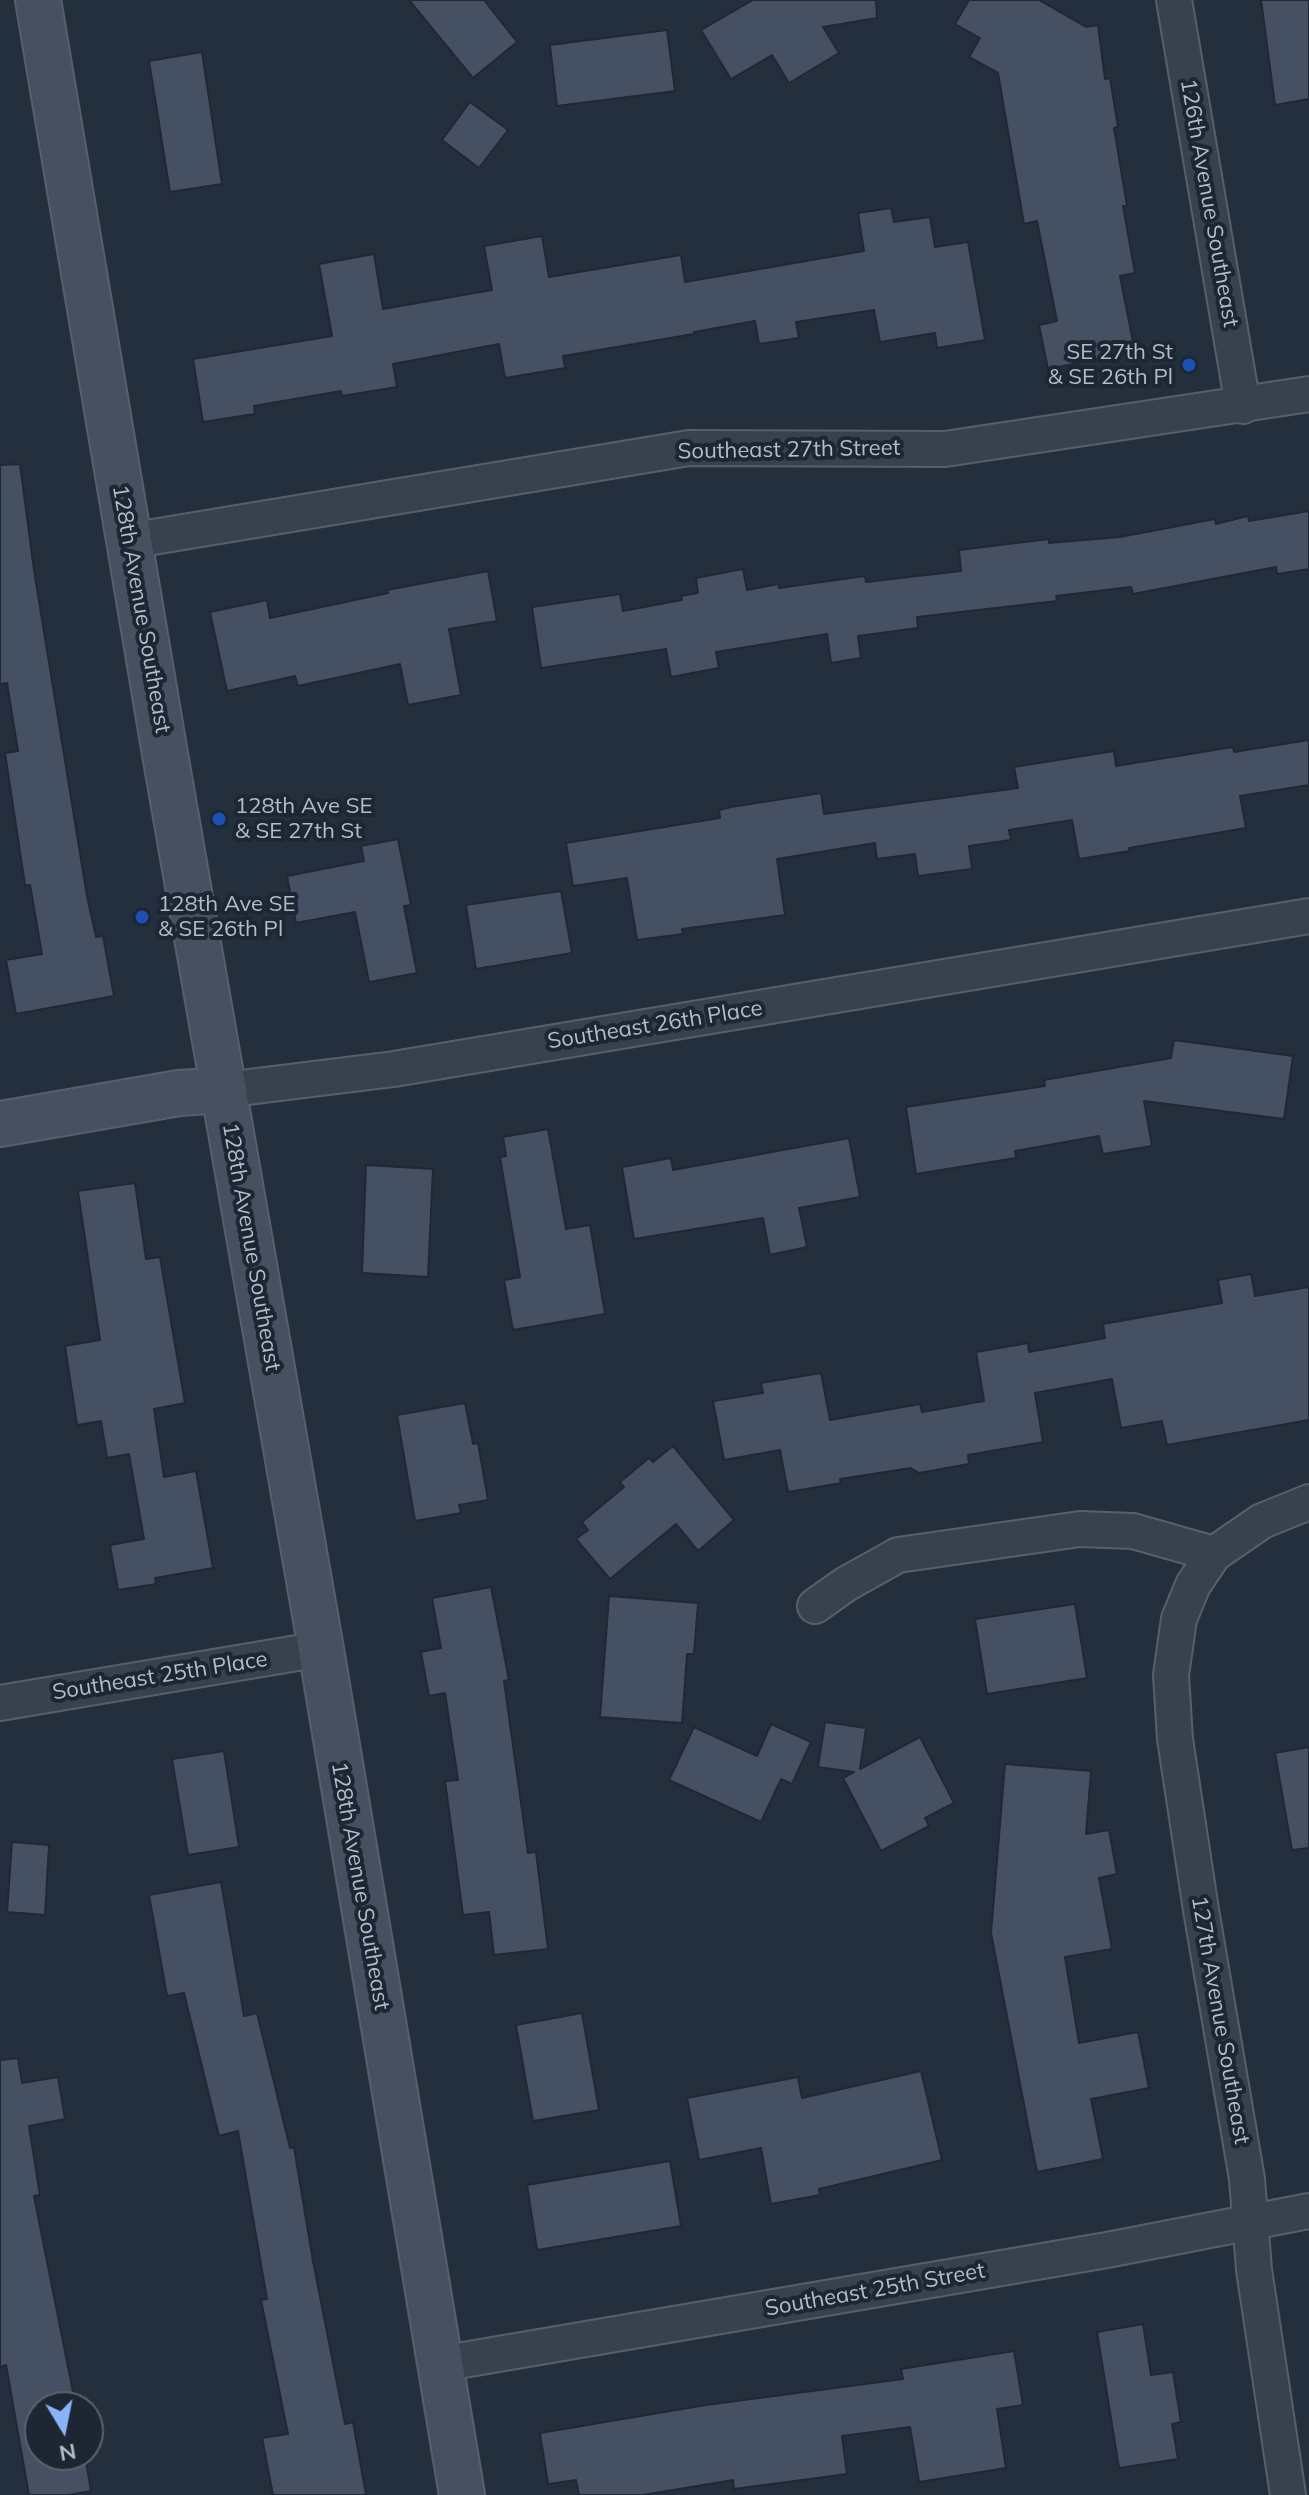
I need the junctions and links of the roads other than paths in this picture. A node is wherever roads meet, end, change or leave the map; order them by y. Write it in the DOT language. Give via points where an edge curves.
graph roads {
  1 [pos="38,0"];
  2 [pos="1174,0"];
  3 [pos="1309,394"];
  4 [pos="1243,406"];
  5 [pos="129,541"];
  6 [pos="1309,916"];
  7 [pos="224,1090"];
  8 [pos="0,1124"];
  9 [pos="1309,1502"];
  10 [pos="1214,1554"];
  11 [pos="815,1606"];
  12 [pos="321,1649"];
  13 [pos="0,1703"];
  14 [pos="1309,2211"];
  15 [pos="1250,2221"];
  16 [pos="440,2364"];
  17 [pos="462,2495"];
  18 [pos="1288,2495"];
  1 -- 5 [label="street, 128th Avenue Southeast"];
  2 -- 4 [label="street, 126th Avenue Southeast"];
  3 -- 4 [label="street, Southeast 27th Street"];
  4 -- 5 [label="street, Southeast 27th Street" via="945,449 689,448"];
  5 -- 7 [label="street, 128th Avenue Southeast"];
  6 -- 7 [label="street, Southeast 26th Place" via="394,1069"];
  7 -- 8 [label="street, Southeast 26th Place"];
  7 -- 12 [label="street, 128th Avenue Southeast"];
  9 -- 10 [label="street" via="1262,1521"];
  10 -- 11 [label="street" via="1133,1531 1080,1529 898,1555"];
  10 -- 15 [label="street, 127th Avenue Southeast" via="1179,1619 1171,1675 1175,1739"];
  12 -- 13 [label="street, Southeast 25th Place"];
  12 -- 16 [label="street, 128th Avenue Southeast"];
  14 -- 15 [label="street, Southeast 25th Street"];
  15 -- 16 [label="street, Southeast 25th Street"];
  15 -- 18 [label="street, 127th Avenue Southeast"];
  16 -- 17 [label="street, 128th Avenue Southeast"];
}
